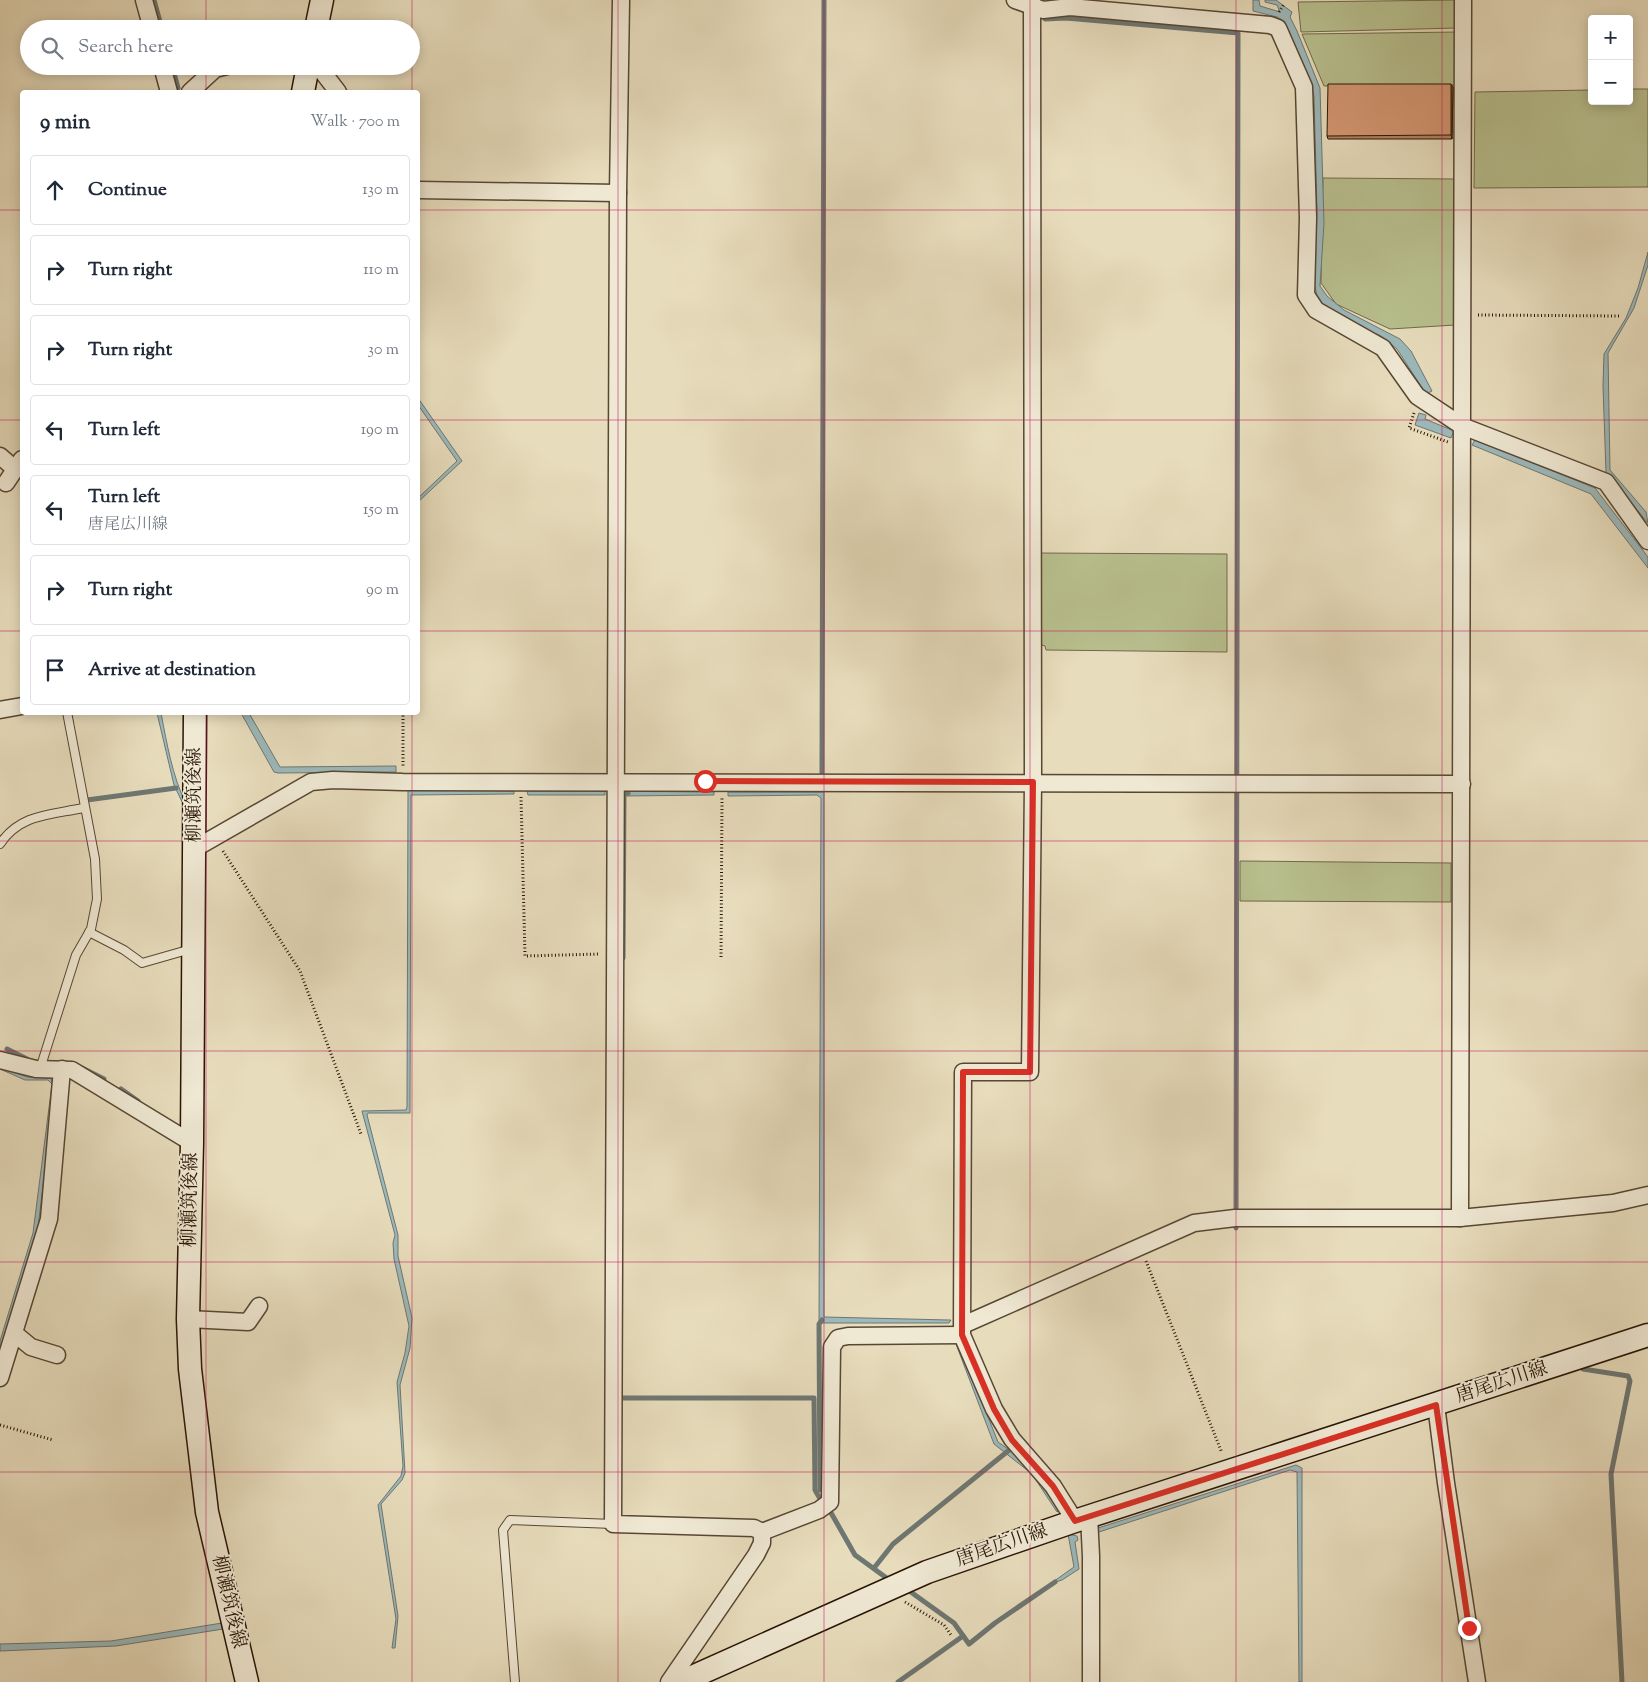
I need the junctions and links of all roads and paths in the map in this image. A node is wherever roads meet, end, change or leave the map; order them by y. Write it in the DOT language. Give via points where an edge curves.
graph roads {
  1 [pos="144,0"];
  2 [pos="322,0"];
  3 [pos="621,0"];
  4 [pos="1015,0"];
  5 [pos="1463,0"];
  6 [pos="1032,3"];
  7 [pos="150,20"];
  8 [pos="318,20"];
  9 [pos="164,75"];
  10 [pos="208,75"];
  11 [pos="306,75"];
  12 [pos="325,75"];
  13 [pos="168,90"];
  14 [pos="192,90"];
  15 [pos="303,90"];
  16 [pos="336,90"];
  17 [pos="420,190"];
  18 [pos="618,193"];
  19 [pos="1463,315"];
  20 [pos="1620,316"];
  21 [pos="1419,398"];
  22 [pos="1462,426"];
  23 [pos="1462,447"];
  24 [pos="0,456"];
  25 [pos="19,464"];
  26 [pos="6,483"];
  27 [pos="1648,541"];
  28 [pos="20,706"];
  29 [pos="0,710"];
  30 [pos="68,715"];
  31 [pos="195,715"];
  32 [pos="403,715"];
  33 [pos="520,781"];
  34 [pos="616,781"];
  35 [pos="722,781"];
  36 [pos="403,782"];
  37 [pos="1033,782"];
  38 [pos="1462,784"];
  39 [pos="83,808"];
  40 [pos="214,838"];
  41 [pos="0,844"];
  42 [pos="194,850"];
  43 [pos="89,932"];
  44 [pos="193,948"];
  45 [pos="616,954"];
  46 [pos="721,958"];
  47 [pos="1,1059"];
  48 [pos="62,1068"];
  49 [pos="40,1069"];
  50 [pos="361,1134"];
  51 [pos="192,1143"];
  52 [pos="1648,1195"];
  53 [pos="1460,1218"];
  54 [pos="1140,1247"];
  55 [pos="259,1306"];
  56 [pos="188,1319"];
  57 [pos="962,1330"];
  58 [pos="14,1333"];
  59 [pos="1648,1335"];
  60 [pos="57,1355"];
  61 [pos="0,1378"];
  62 [pos="1436,1405"];
  63 [pos="0,1425"];
  64 [pos="53,1440"];
  65 [pos="1229,1472"];
  66 [pos="1082,1518"];
  67 [pos="613,1524"];
  68 [pos="762,1532"];
  69 [pos="885,1591"];
  70 [pos="951,1635"];
  71 [pos="247,1682"];
  72 [pos="515,1682"];
  73 [pos="669,1682"];
  74 [pos="681,1682"];
  75 [pos="1091,1682"];
  76 [pos="1478,1682"];
  1 -- 7 [label="street"];
  2 -- 8 [label="main road"];
  3 -- 18 [label="street"];
  4 -- 6 [label="street"];
  5 -- 19 [label="street"];
  6 -- 21 [label="street" via="1043,10 1070,7 1278,28 1304,87 1308,218 1306,295 1316,310 1383,348"];
  6 -- 37 [label="street"];
  9 -- 13 [label="street"];
  10 -- 14 [label="street"];
  11 -- 15 [label="main road"];
  12 -- 16 [label="street"];
  17 -- 18 [label="street"];
  18 -- 34 [label="street"];
  19 -- 20 [label="path"];
  19 -- 22 [label="street"];
  21 -- 22 [label="street"];
  21 -- 23 [label="path" via="1409,428"];
  22 -- 23 [label="street"];
  22 -- 27 [label="street" via="1606,482"];
  23 -- 38 [label="street"];
  24 -- 25 [label="street"];
  25 -- 26 [label="street"];
  28 -- 29 [label="street"];
  30 -- 39 [label="lane"];
  31 -- 42 [label="main road, 柳瀬筑後線"];
  32 -- 36 [label="path"];
  33 -- 34 [label="street"];
  33 -- 36 [label="street"];
  33 -- 45 [label="path" via="525,956"];
  34 -- 35 [label="street"];
  34 -- 45 [label="street"];
  35 -- 37 [label="street"];
  35 -- 46 [label="path"];
  36 -- 40 [label="street" via="311,782"];
  37 -- 38 [label="street"];
  37 -- 57 [label="street" via="1030,1072 963,1072"];
  38 -- 53 [label="street"];
  39 -- 41 [label="lane" via="22,822"];
  39 -- 43 [label="lane" via="95,859 97,899"];
  40 -- 42 [label="street"];
  40 -- 50 [label="path" via="300,971"];
  42 -- 44 [label="main road, 柳瀬筑後線"];
  43 -- 44 [label="lane" via="142,963"];
  43 -- 49 [label="lane" via="76,956"];
  44 -- 51 [label="main road, 柳瀬筑後線"];
  45 -- 67 [label="street"];
  47 -- 49 [label="street"];
  48 -- 49 [label="street"];
  48 -- 51 [label="street" via="72,1070"];
  48 -- 58 [label="street" via="49,1219"];
  51 -- 56 [label="main road, 柳瀬筑後線"];
  52 -- 53 [label="street" via="1613,1203"];
  53 -- 54 [label="street" via="1235,1218 1194,1224"];
  54 -- 57 [label="street"];
  54 -- 65 [label="path"];
  55 -- 56 [label="street" via="248,1322"];
  56 -- 71 [label="main road, 柳瀬筑後線" via="193,1404 208,1512"];
  57 -- 66 [label="street" via="994,1409 1012,1440"];
  57 -- 68 [label="street" via="838,1338 832,1347 830,1502 819,1510"];
  58 -- 60 [label="street" via="31,1346"];
  58 -- 61 [label="street"];
  59 -- 62 [label="main road, 唐尾広川線"];
  62 -- 65 [label="main road, 唐尾広川線"];
  62 -- 76 [label="street"];
  63 -- 64 [label="path"];
  65 -- 66 [label="main road, 唐尾広川線"];
  66 -- 69 [label="main road, 唐尾広川線" via="927,1572"];
  66 -- 75 [label="street" via="1091,1556"];
  67 -- 68 [label="street" via="754,1528"];
  67 -- 72 [label="lane" via="510,1520 503,1530"];
  68 -- 73 [label="street" via="762,1543 756,1556"];
  69 -- 70 [label="path" via="944,1625"];
  69 -- 74 [label="main road, 唐尾広川線"];
}
